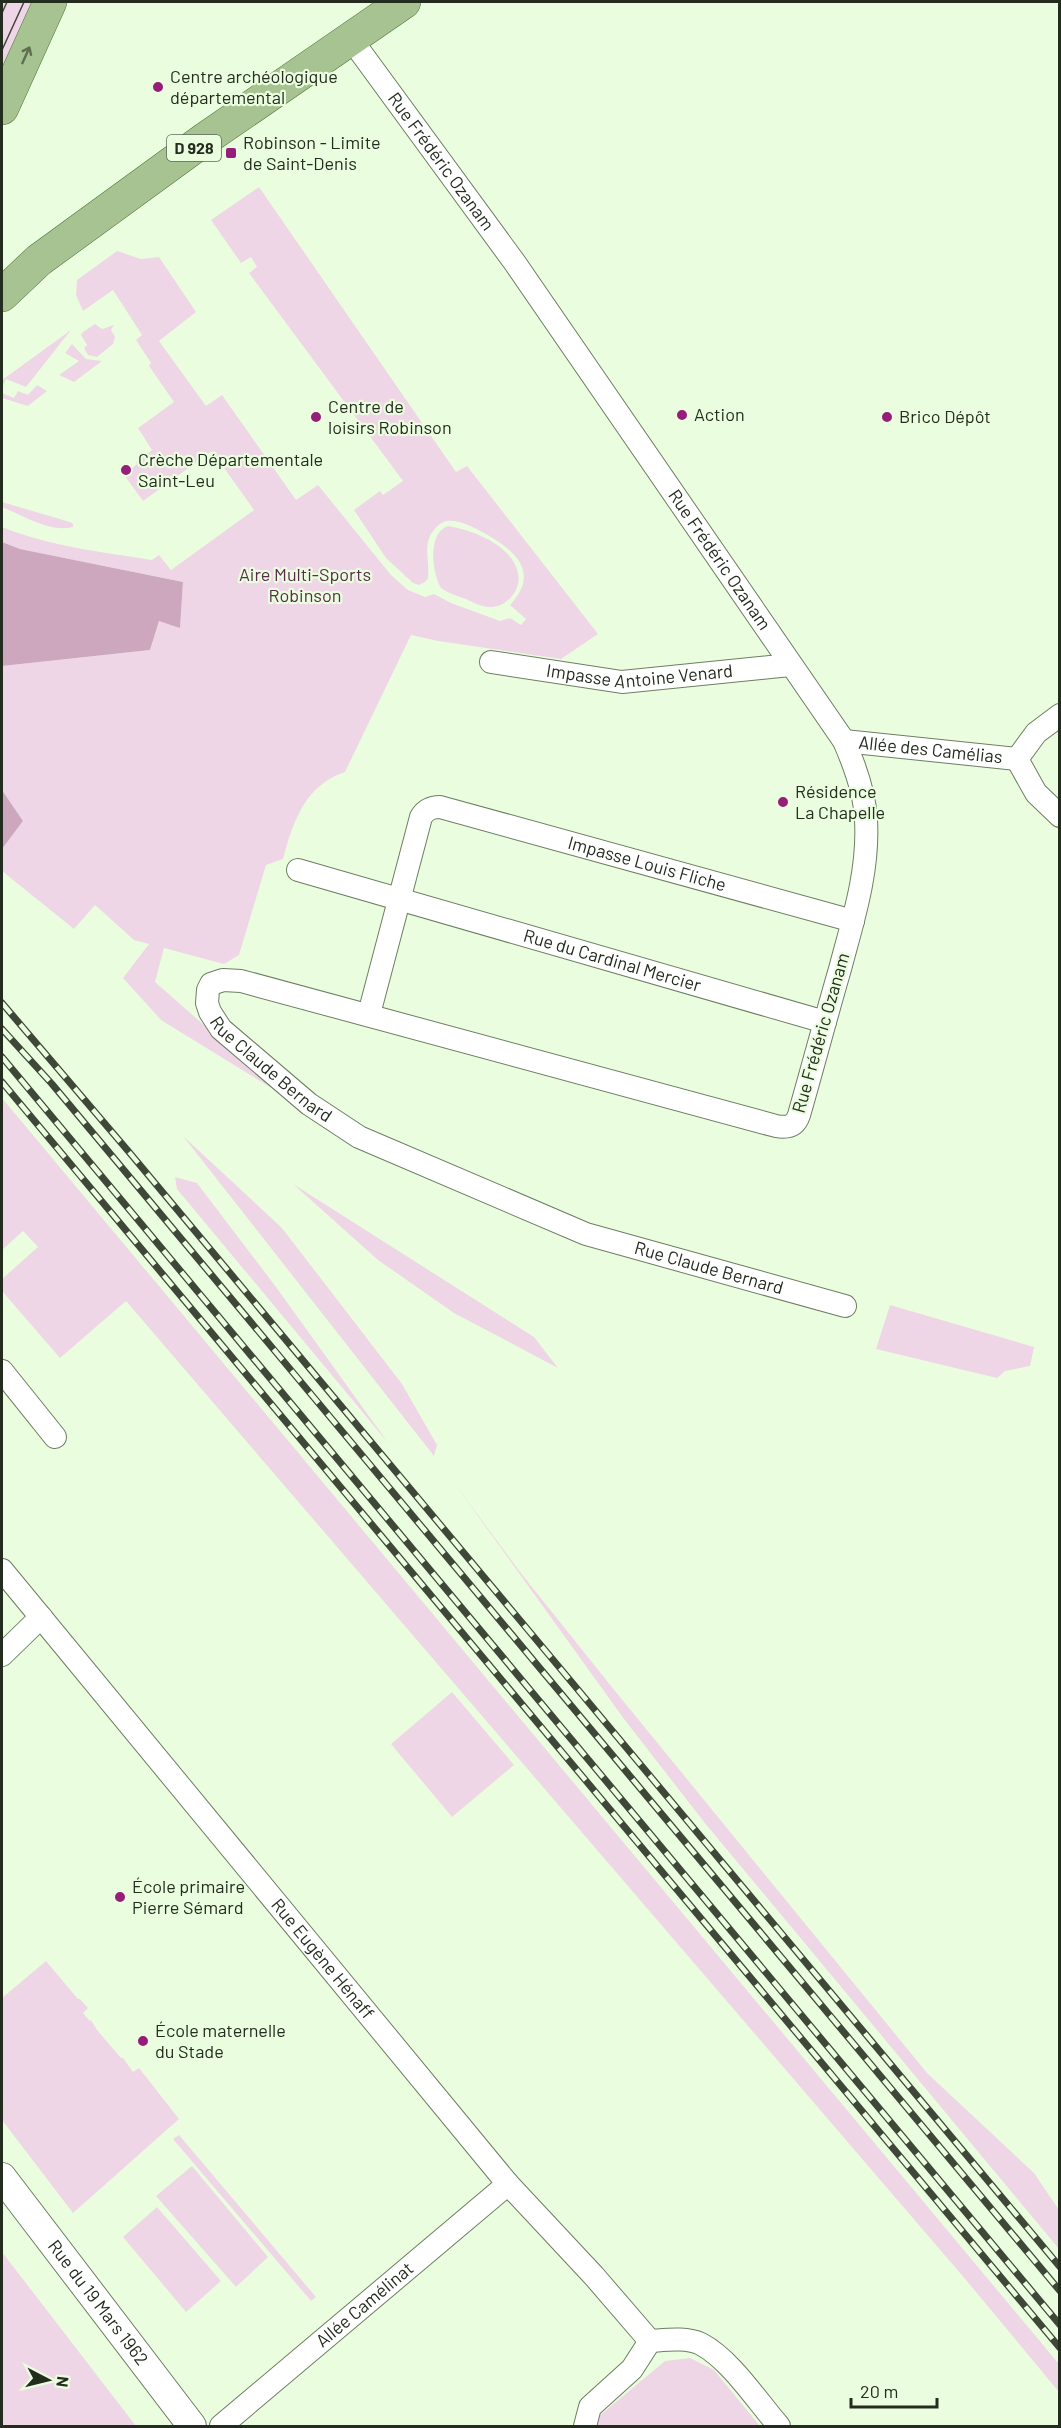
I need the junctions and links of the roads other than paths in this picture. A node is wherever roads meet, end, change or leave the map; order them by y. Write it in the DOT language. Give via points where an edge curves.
graph roads {
  1 [pos="50,2"];
  2 [pos="404,2"];
  3 [pos="351,39"];
  4 [pos="2,108"];
  5 [pos="39,260"];
  6 [pos="2,268"];
  7 [pos="2,295"];
  8 [pos="490,662"];
  9 [pos="790,665"];
  10 [pos="1059,715"];
  11 [pos="844,741"];
  12 [pos="1017,759"];
  13 [pos="1059,816"];
  14 [pos="298,870"];
  15 [pos="399,899"];
  16 [pos="853,921"];
  17 [pos="369,1014"];
  18 [pos="825,1022"];
  19 [pos="776,1126"];
  20 [pos="845,1306"];
  21 [pos="2,1371"];
  22 [pos="55,1437"];
  23 [pos="2,1570"];
  24 [pos="41,1617"];
  25 [pos="2,1656"];
  26 [pos="2,2177"];
  27 [pos="508,2184"];
  28 [pos="650,2341"];
  29 [pos="192,2427"];
  30 [pos="221,2427"];
  31 [pos="585,2427"];
  32 [pos="779,2427"];
  4 -- 1 [label="main road, one-way"];
  2 -- 3 [label="main road, D 928"];
  3 -- 5 [label="main road, D 928"];
  3 -- 9 [label="street, Rue Frédéric Ozanam" via="515,263"];
  5 -- 6 [label="main road, D 928"];
  5 -- 7 [label="main road, D 928"];
  8 -- 9 [label="street, Impasse Antoine Venard" via="622,682"];
  9 -- 11 [label="street, Rue Frédéric Ozanam"];
  10 -- 12 [label="street" via="1036,733"];
  11 -- 12 [label="street, Allée des Camélias"];
  11 -- 16 [label="street, Rue Frédéric Ozanam" via="866,817 866,860"];
  12 -- 13 [label="street, Allée des Camélias" via="1036,793"];
  14 -- 15 [label="street, Rue du Cardinal Mercier"];
  15 -- 16 [label="street, Impasse Louis Fliche" via="421,817 440,807"];
  15 -- 17 [label="street"];
  15 -- 18 [label="street, Rue du Cardinal Mercier"];
  16 -- 18 [label="street, Rue Frédéric Ozanam"];
  17 -- 19 [label="street, Rue Claude Bernard"];
  17 -- 20 [label="street, Rue Claude Bernard" via="232,980 212,984 206,998 210,1012 226,1033 309,1104 359,1137 586,1234"];
  18 -- 19 [label="street, Rue Frédéric Ozanam" via="798,1119 791,1126"];
  21 -- 22 [label="street"];
  23 -- 24 [label="street, Rue Eugène Hénaff"];
  24 -- 25 [label="street"];
  24 -- 27 [label="street, Rue Eugène Hénaff"];
  26 -- 29 [label="street, Rue du 19 Mars 1962"];
  27 -- 28 [label="street, Rue Eugène Hénaff"];
  27 -- 30 [label="street, Allée Camélinat"];
  28 -- 31 [label="street" via="632,2369 590,2407"];
  28 -- 32 [label="street" via="678,2339 700,2344 723,2359"];
}
